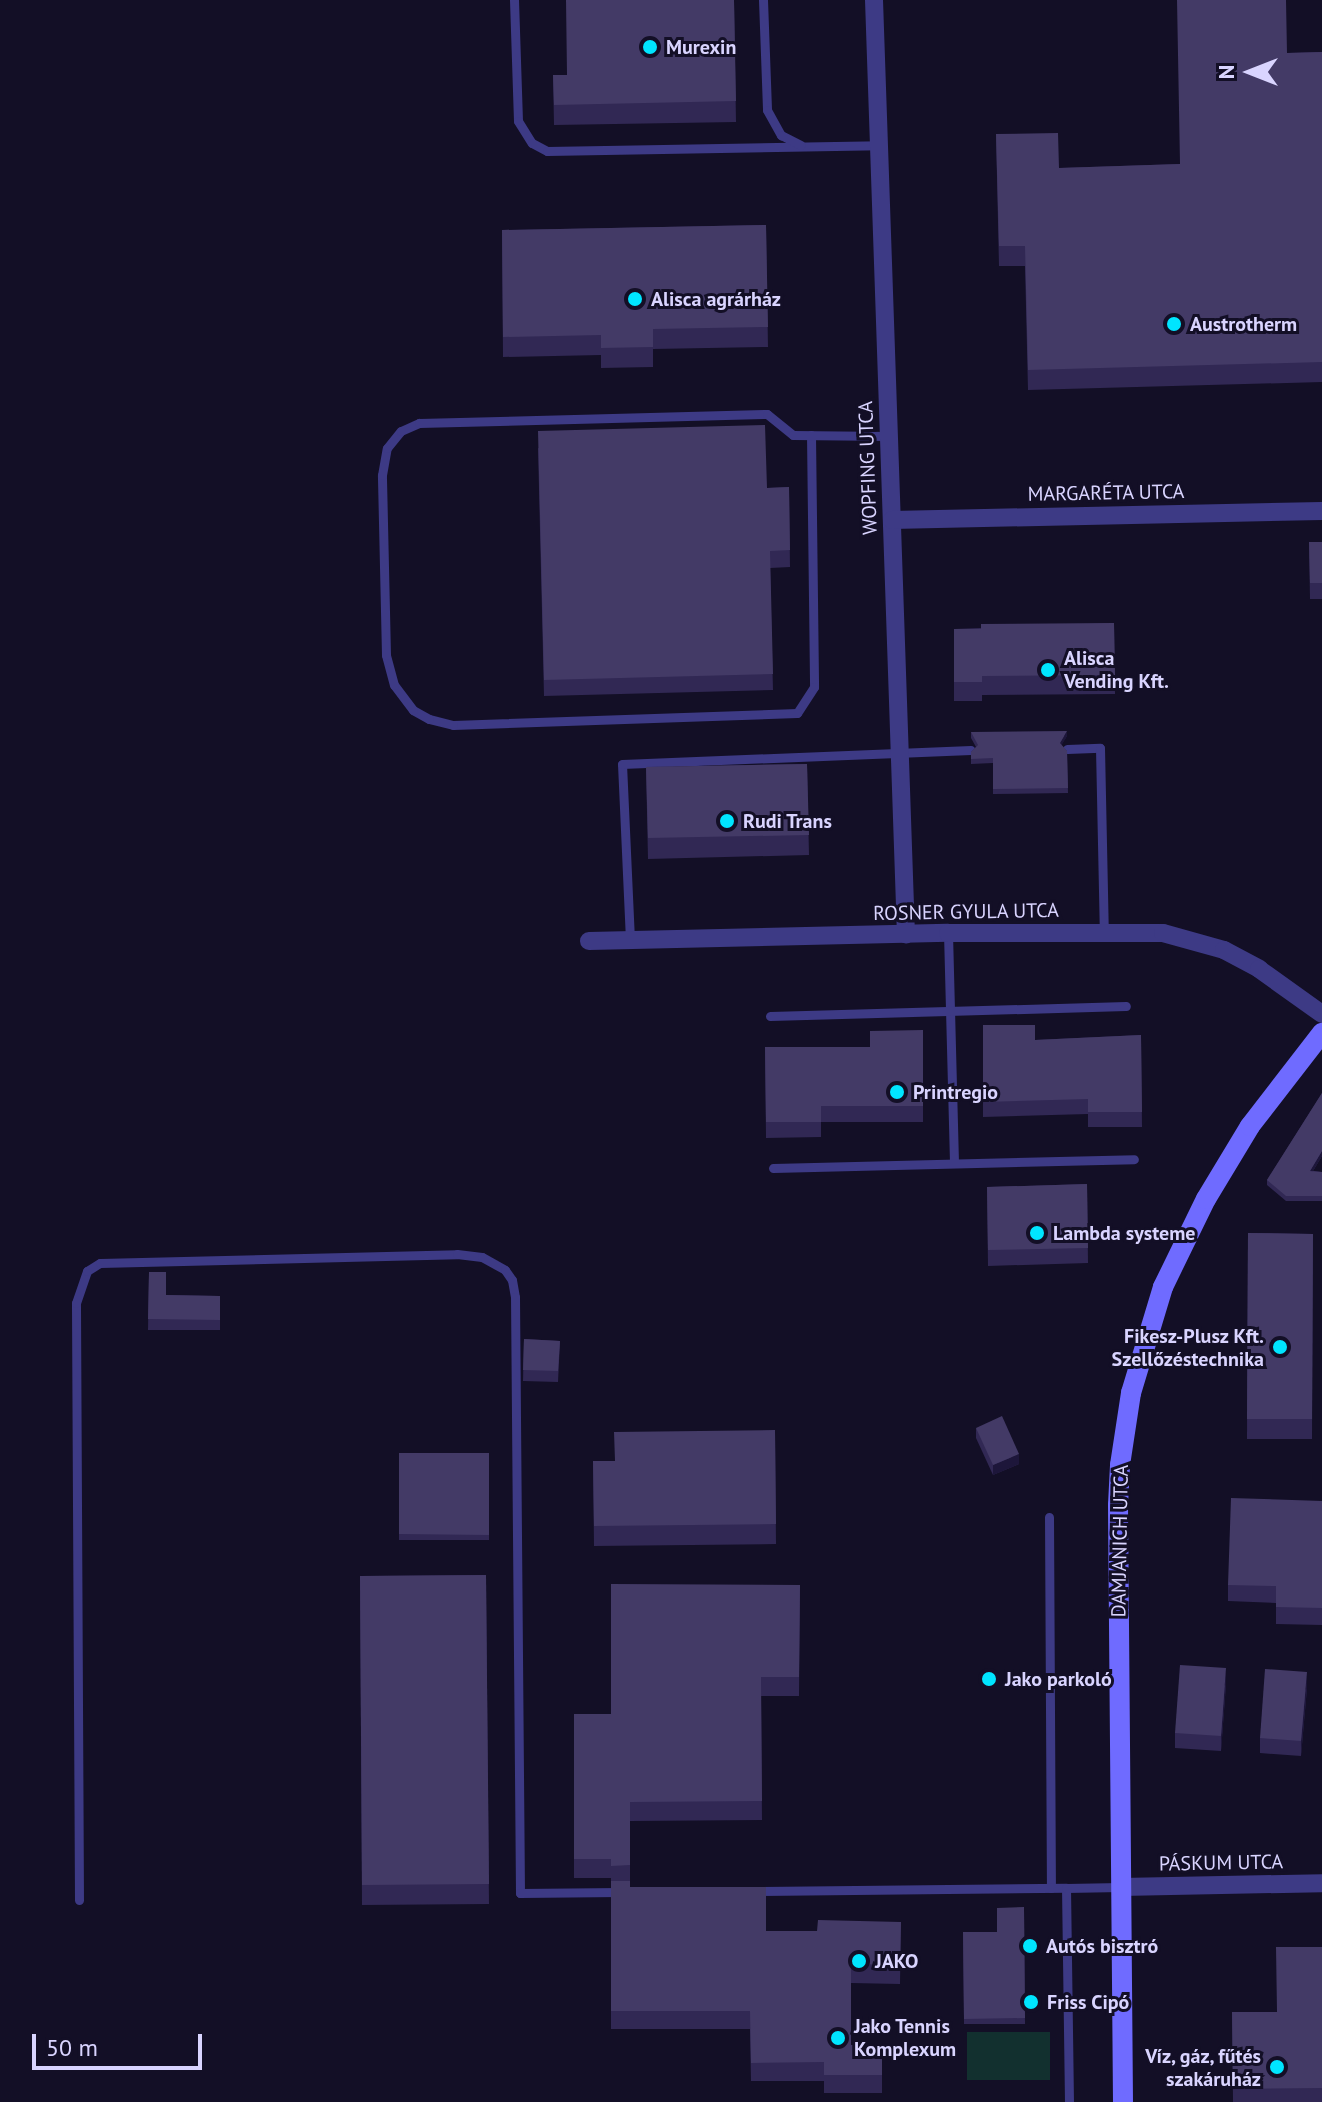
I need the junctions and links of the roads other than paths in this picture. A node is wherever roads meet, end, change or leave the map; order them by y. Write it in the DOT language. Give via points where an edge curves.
graph roads {
  1 [pos="514,0"];
  2 [pos="763,0"];
  3 [pos="874,0"];
  4 [pos="879,145"];
  5 [pos="808,147"];
  6 [pos="811,435"];
  7 [pos="889,436"];
  8 [pos="1322,511"];
  9 [pos="892,520"];
  10 [pos="1067,749"];
  11 [pos="971,750"];
  12 [pos="899,754"];
  13 [pos="948,933"];
  14 [pos="1104,933"];
  15 [pos="906,934"];
  16 [pos="630,940"];
  17 [pos="589,941"];
  18 [pos="1126,1006"];
  19 [pos="950,1010"];
  20 [pos="1322,1014"];
  21 [pos="770,1016"];
  22 [pos="1322,1033"];
  23 [pos="1134,1159"];
  24 [pos="954,1163"];
  25 [pos="773,1168"];
  26 [pos="1049,1517"];
  27 [pos="1322,1883"];
  28 [pos="1121,1887"];
  29 [pos="1051,1888"];
  30 [pos="1066,1888"];
  31 [pos="629,1892"];
  32 [pos="738,1892"];
  33 [pos="79,1900"];
  34 [pos="1069,2102"];
  35 [pos="1123,2102"];
  1 -- 5 [label="lane" via="518,121 532,143 547,151"];
  2 -- 5 [label="lane" via="767,110 781,135"];
  3 -- 4 [label="street, WOPFING UTCA"];
  4 -- 5 [label="lane"];
  4 -- 7 [label="street, WOPFING UTCA"];
  6 -- 6 [label="lane" via="793,435 767,414 419,423 401,431 387,448 382,475 386,655 394,685 413,710 453,725 797,713 814,687"];
  6 -- 7 [label="lane"];
  7 -- 9 [label="street, WOPFING UTCA"];
  8 -- 9 [label="street, MARGARÉTA UTCA"];
  9 -- 12 [label="street, WOPFING UTCA"];
  10 -- 14 [label="lane" via="1100,748"];
  11 -- 12 [label="lane"];
  12 -- 15 [label="street, WOPFING UTCA"];
  12 -- 16 [label="lane" via="622,764"];
  13 -- 14 [label="street, ROSNER GYULA UTCA"];
  13 -- 15 [label="street, ROSNER GYULA UTCA"];
  13 -- 19 [label="lane"];
  14 -- 20 [label="street, ROSNER GYULA UTCA" via="1197,939 1259,969"];
  15 -- 16 [label="street, ROSNER GYULA UTCA"];
  16 -- 17 [label="street, ROSNER GYULA UTCA"];
  18 -- 19 [label="lane"];
  19 -- 21 [label="lane"];
  19 -- 24 [label="lane"];
  22 -- 28 [label="main road, DAMJANICH UTCA" via="1250,1126 1206,1199 1163,1287 1131,1393 1118,1505"];
  23 -- 24 [label="lane"];
  24 -- 25 [label="lane"];
  26 -- 29 [label="lane"];
  27 -- 28 [label="street, PÁSKUM UTCA"];
  28 -- 30 [label="lane"];
  28 -- 35 [label="main road, DAMJANICH UTCA"];
  29 -- 30 [label="lane"];
  29 -- 32 [label="lane"];
  30 -- 34 [label="lane"];
  31 -- 33 [label="lane" via="520,1893 515,1297 505,1270 482,1257 457,1254 100,1263 87,1271 76,1303"];
}
